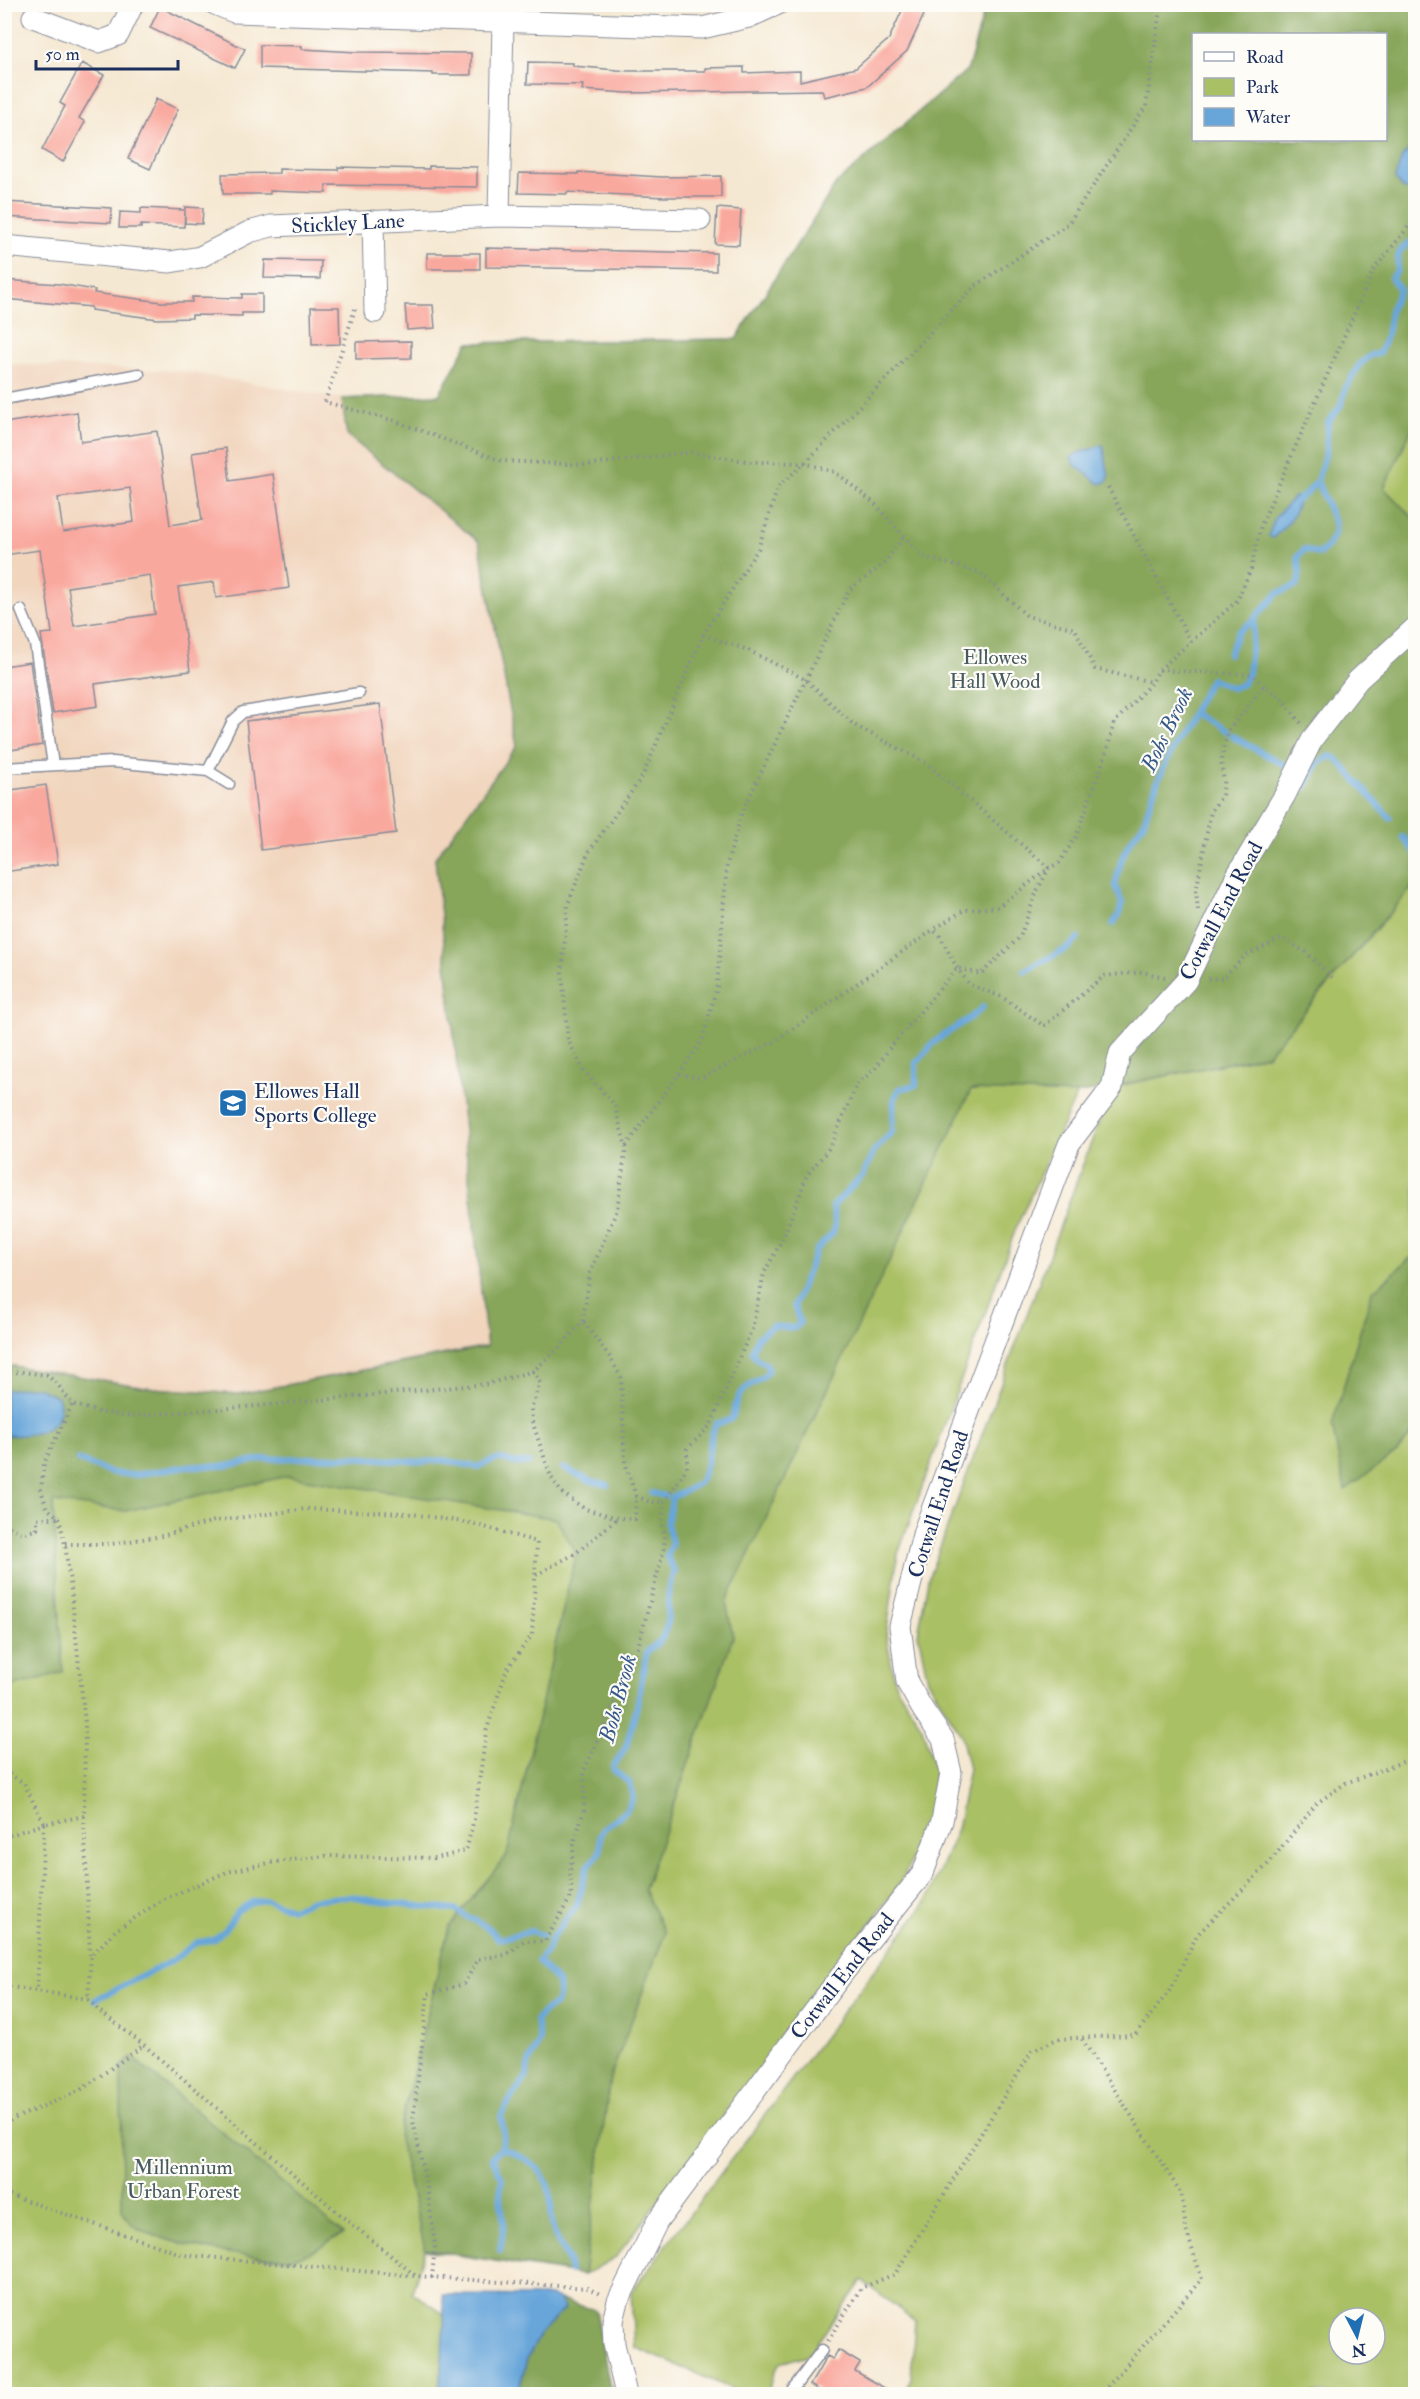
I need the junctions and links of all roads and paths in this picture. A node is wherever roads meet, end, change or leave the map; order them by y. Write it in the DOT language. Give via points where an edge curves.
graph roads {
  1 [pos="133,4"];
  2 [pos="215,4"];
  3 [pos="778,4"];
  4 [pos="1161,4"];
  5 [pos="299,10"];
  6 [pos="33,16"];
  7 [pos="503,21"];
  8 [pos="499,216"];
  9 [pos="1416,217"];
  10 [pos="700,220"];
  11 [pos="373,221"];
  12 [pos="4,246"];
  13 [pos="375,312"];
  14 [pos="139,374"];
  15 [pos="4,399"];
  16 [pos="805,463"];
  17 [pos="1108,487"];
  18 [pos="905,535"];
  19 [pos="21,610"];
  20 [pos="1416,627"];
  21 [pos="703,635"];
  22 [pos="1191,642"];
  23 [pos="1159,670"];
  24 [pos="806,680"];
  25 [pos="1152,682"];
  26 [pos="1264,686"];
  27 [pos="359,693"];
  28 [pos="1313,738"];
  29 [pos="53,765"];
  30 [pos="4,768"];
  31 [pos="208,771"];
  32 [pos="229,784"];
  33 [pos="1049,868"];
  34 [pos="1198,916"];
  35 [pos="933,930"];
  36 [pos="957,968"];
  37 [pos="1334,979"];
  38 [pos="1186,981"];
  39 [pos="679,1074"];
  40 [pos="626,1147"];
  41 [pos="583,1321"];
  42 [pos="533,1371"];
  43 [pos="4,1373"];
  44 [pos="72,1404"];
  45 [pos="636,1496"];
  46 [pos="664,1502"];
  47 [pos="59,1518"];
  48 [pos="618,1518"];
  49 [pos="4,1524"];
  50 [pos="65,1544"];
  51 [pos="535,1575"];
  52 [pos="1416,1757"];
  53 [pos="4,1771"];
  54 [pos="84,1816"];
  55 [pos="44,1824"];
  56 [pos="4,1838"];
  57 [pos="90,1956"];
  58 [pos="4,1986"];
  59 [pos="37,1990"];
  60 [pos="88,1999"];
  61 [pos="1082,2038"];
  62 [pos="144,2045"];
  63 [pos="4,2123"];
  64 [pos="4,2193"];
  65 [pos="416,2276"];
  66 [pos="432,2278"];
  67 [pos="618,2301"];
  68 [pos="822,2350"];
  69 [pos="626,2394"];
  70 [pos="789,2394"];
  71 [pos="1101,2394"];
  1 -- 6 [label="street" via="118,34 99,42"];
  2 -- 5 [label="street" via="234,12"];
  3 -- 7 [label="street" via="749,17 702,28"];
  4 -- 16 [label="path" via="1146,106 1068,224 975,286"];
  5 -- 7 [label="street"];
  7 -- 8 [label="street"];
  8 -- 10 [label="street, Stickley Lane"];
  8 -- 11 [label="street, Stickley Lane"];
  9 -- 22 [label="path" via="1373,271 1261,525 1251,569 1237,601"];
  11 -- 12 [label="street, Stickley Lane" via="271,226 249,232 200,257 170,262"];
  11 -- 13 [label="street"];
  13 -- 16 [label="path" via="355,309 325,402 395,421 502,461 588,465 690,452 752,462"];
  14 -- 15 [label="lane"];
  16 -- 18 [label="path" via="834,472 875,504"];
  16 -- 21 [label="path" via="778,487 758,549"];
  17 -- 22 [label="path"];
  18 -- 24 [label="path" via="884,564 849,590"];
  18 -- 25 [label="path" via="923,557 979,572 1027,616 1075,629 1095,669"];
  19 -- 29 [label="lane" via="35,644"];
  20 -- 28 [label="street, Cotwall End Road" via="1358,680"];
  21 -- 24 [label="path" via="748,650"];
  21 -- 40 [label="path" via="642,777 588,853 568,904 562,972 568,1040 584,1071 614,1104"];
  22 -- 23 [label="path"];
  23 -- 25 [label="path"];
  23 -- 26 [label="path" via="1253,675"];
  24 -- 33 [label="path" via="854,725 926,763"];
  24 -- 39 [label="path" via="742,812 727,864 717,986 703,1038"];
  25 -- 33 [label="path" via="1114,723 1076,837 1059,863"];
  26 -- 28 [label="path" via="1282,699"];
  26 -- 34 [label="path" via="1234,723 1224,746 1223,790 1211,811 1196,892"];
  27 -- 31 [label="lane" via="243,712 233,721"];
  28 -- 38 [label="street, Cotwall End Road" via="1285,795 1236,877"];
  29 -- 30 [label="lane"];
  29 -- 31 [label="lane" via="112,762"];
  31 -- 32 [label="lane"];
  33 -- 35 [label="path" via="998,907 964,910"];
  33 -- 36 [label="path" via="1020,937 981,974"];
  35 -- 36 [label="path"];
  35 -- 39 [label="path" via="774,1042 701,1078"];
  36 -- 38 [label="path" via="970,985 1002,997 1044,1026 1104,976 1141,972"];
  36 -- 46 [label="path" via="875,1069 857,1084 830,1147 807,1175 765,1273 752,1329 711,1426 687,1449 687,1468"];
  37 -- 38 [label="path" via="1306,952 1282,938 1245,956 1223,978"];
  38 -- 67 [label="street, Cotwall End Road" via="1120,1053 1112,1087 1069,1144 924,1531 900,1626 907,1682 944,1740 951,1773 942,1821 923,1873 843,1973 657,2222"];
  39 -- 40 [label="path"];
  40 -- 41 [label="path" via="617,1210 590,1273"];
  41 -- 42 [label="path"];
  41 -- 45 [label="path" via="621,1377 625,1463"];
  42 -- 44 [label="path" via="487,1384 269,1406 142,1415 98,1412"];
  42 -- 48 [label="path" via="540,1383 531,1409 532,1421 551,1477 576,1504"];
  43 -- 44 [label="path" via="47,1375"];
  44 -- 47 [label="path" via="44,1463 41,1490 47,1508"];
  45 -- 46 [label="path"];
  45 -- 48 [label="path" via="635,1519"];
  46 -- 66 [label="path" via="664,1549 638,1647 584,1770 584,1810 570,1871 572,1895 544,1941 524,1941 506,1954 478,1959 464,1984 428,1994 413,2121 435,2245"];
  47 -- 49 [label="path" via="37,1518 37,1529 24,1534"];
  47 -- 50 [label="path"];
  48 -- 51 [label="path" via="576,1553"];
  50 -- 51 [label="path" via="111,1544 162,1536 214,1521 306,1509 405,1514 470,1523 537,1542"];
  50 -- 54 [label="path" via="85,1723"];
  51 -- 57 [label="path" via="531,1635 507,1669 486,1732 466,1851 436,1858 326,1856 227,1872 164,1899 116,1930"];
  52 -- 61 [label="path" via="1346,1783 1317,1803 1269,1863 1197,1935 1170,1990 1135,2035"];
  53 -- 55 [label="path" via="24,1784"];
  54 -- 55 [label="path"];
  54 -- 57 [label="path"];
  55 -- 56 [label="path"];
  55 -- 59 [label="path"];
  57 -- 60 [label="path"];
  58 -- 59 [label="path"];
  59 -- 60 [label="path"];
  60 -- 62 [label="path"];
  61 -- 68 [label="path" via="1057,2039 1032,2051 895,2274 861,2288"];
  61 -- 71 [label="path" via="1181,2193 1186,2230 1202,2279"];
  62 -- 63 [label="path" via="80,2091"];
  62 -- 65 [label="path"];
  64 -- 65 [label="path" via="184,2255"];
  65 -- 66 [label="path"];
  66 -- 67 [label="path" via="587,2288"];
  67 -- 69 [label="street, Cotwall End Road" via="613,2321 614,2344"];
  68 -- 70 [label="lane"];
}
